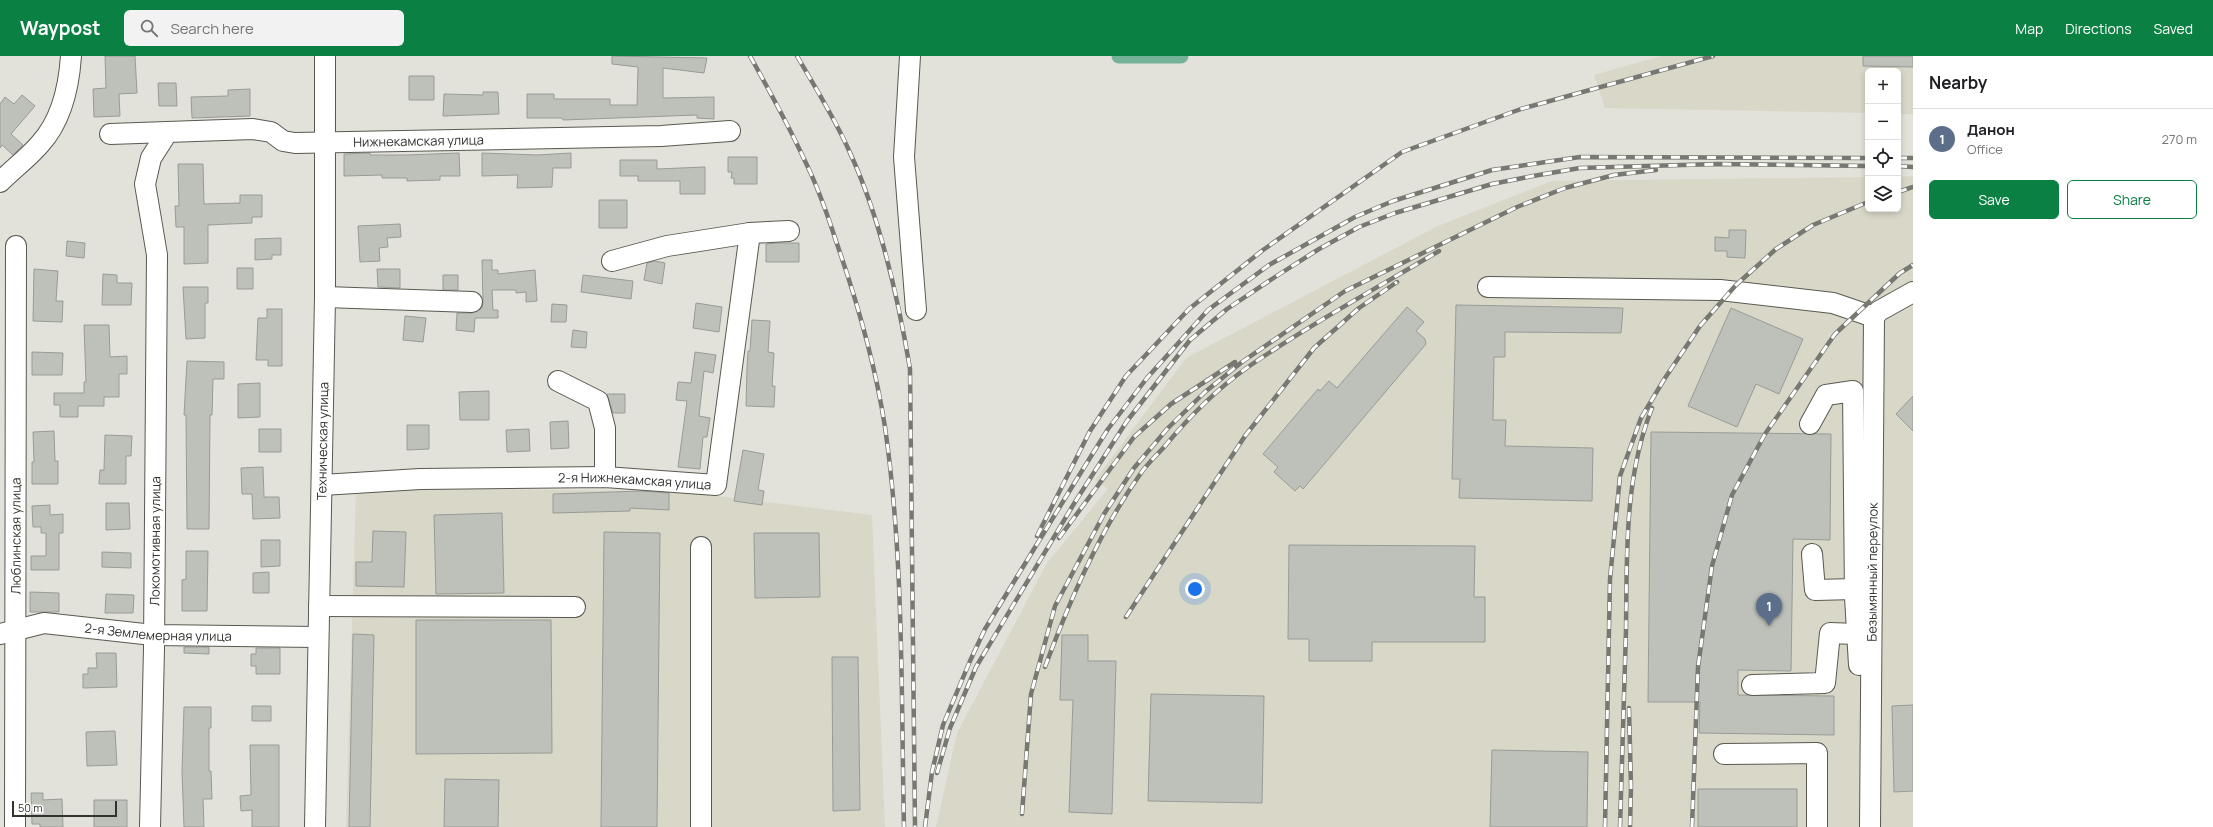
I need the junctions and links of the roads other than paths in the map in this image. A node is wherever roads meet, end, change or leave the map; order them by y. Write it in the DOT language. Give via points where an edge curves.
graph roads {
  1 [pos="71,56"];
  2 [pos="324,56"];
  3 [pos="909,60"];
  4 [pos="730,131"];
  5 [pos="167,133"];
  6 [pos="110,134"];
  7 [pos="325,141"];
  8 [pos="0,182"];
  9 [pos="789,231"];
  10 [pos="750,233"];
  11 [pos="16,246"];
  12 [pos="612,261"];
  13 [pos="1488,287"];
  14 [pos="1910,296"];
  15 [pos="325,297"];
  16 [pos="472,302"];
  17 [pos="916,310"];
  18 [pos="1874,317"];
  19 [pos="558,381"];
  20 [pos="1810,424"];
  21 [pos="605,477"];
  22 [pos="322,484"];
  23 [pos="701,547"];
  24 [pos="1812,554"];
  25 [pos="1855,589"];
  26 [pos="319,606"];
  27 [pos="575,607"];
  28 [pos="8,632"];
  29 [pos="1857,634"];
  30 [pos="153,635"];
  31 [pos="318,637"];
  32 [pos="1871,674"];
  33 [pos="1752,685"];
  34 [pos="1724,754"];
  35 [pos="15,827"];
  36 [pos="150,827"];
  37 [pos="315,827"];
  38 [pos="701,827"];
  39 [pos="1817,827"];
  40 [pos="1870,827"];
  1 -- 8 [label="street" via="69,78 56,120 41,144"];
  2 -- 7 [label="street, Техническая улица"];
  3 -- 17 [label="street" via="904,157"];
  4 -- 7 [label="street, Нижнекамская улица" via="662,136"];
  5 -- 6 [label="street, Нижнекамская улица"];
  5 -- 7 [label="street, Нижнекамская улица" via="253,130 271,132 283,141 295,143"];
  5 -- 30 [label="street, Локомотивная улица" via="151,158 145,184 157,255"];
  7 -- 15 [label="street, Техническая улица"];
  9 -- 10 [label="street"];
  10 -- 12 [label="street" via="667,246"];
  10 -- 21 [label="street, 2-я Нижнекамская улица" via="716,485"];
  11 -- 28 [label="street, Люблинская улица"];
  13 -- 18 [label="street" via="1720,290 1833,303"];
  14 -- 18 [label="street" via="1879,311"];
  15 -- 16 [label="street"];
  15 -- 22 [label="street, Техническая улица"];
  18 -- 32 [label="street, Безымянный переулок"];
  19 -- 21 [label="street" via="598,401 605,428"];
  20 -- 25 [label="street" via="1826,395 1853,392"];
  21 -- 22 [label="street, 2-я Нижнекамская улица" via="420,479"];
  22 -- 26 [label="street, Техническая улица"];
  23 -- 38 [label="street"];
  24 -- 25 [label="street" via="1815,590"];
  25 -- 29 [label="street"];
  26 -- 27 [label="street"];
  26 -- 31 [label="street, Техническая улица"];
  28 -- 30 [label="street, 2-я Землемерная улица" via="44,623"];
  28 -- 35 [label="street, Люблинская улица"];
  29 -- 32 [label="street" via="1859,673"];
  29 -- 33 [label="street" via="1830,634 1825,684"];
  30 -- 31 [label="street, 2-я Землемерная улица"];
  30 -- 36 [label="street, Локомотивная улица"];
  31 -- 37 [label="street, Техническая улица"];
  32 -- 40 [label="street, Безымянный переулок"];
  34 -- 39 [label="street" via="1817,753"];
}
